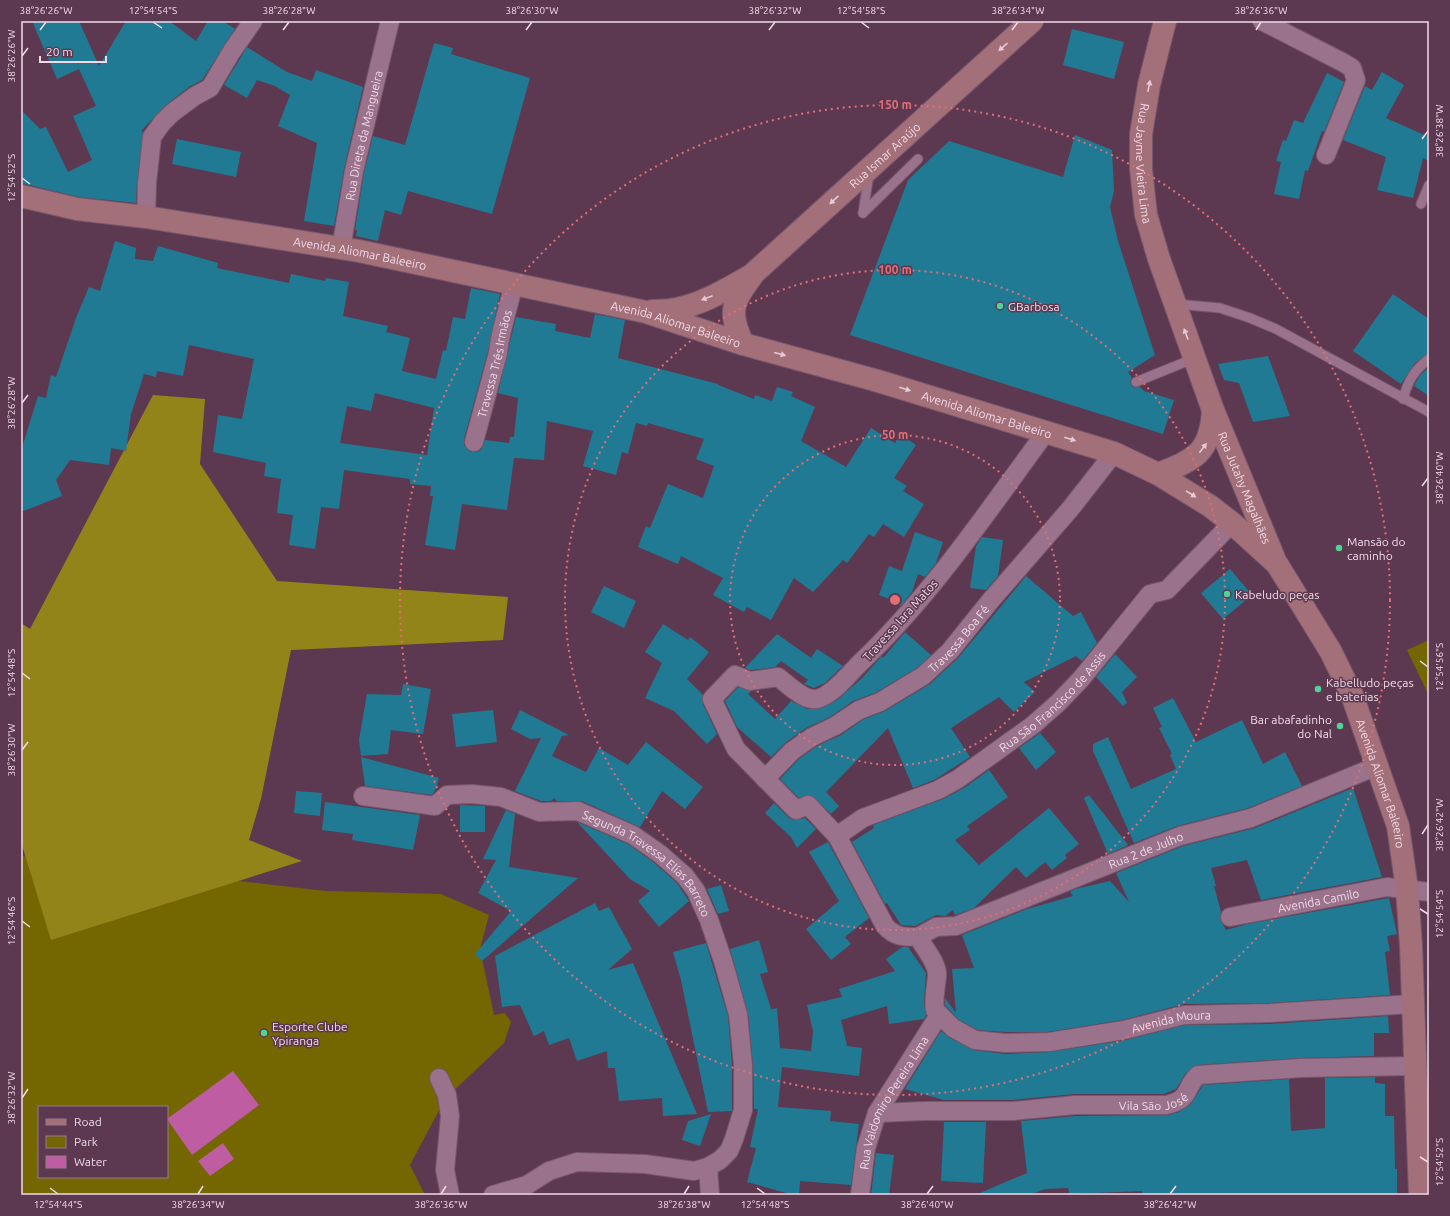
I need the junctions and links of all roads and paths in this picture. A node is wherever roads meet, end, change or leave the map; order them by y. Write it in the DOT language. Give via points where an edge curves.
graph roads {
  1 [pos="253,21"];
  2 [pos="390,21"];
  3 [pos="1032,21"];
  4 [pos="1262,21"];
  5 [pos="1165,22"];
  6 [pos="1326,155"];
  7 [pos="918,159"];
  8 [pos="870,169"];
  9 [pos="1429,185"];
  10 [pos="21,196"];
  11 [pos="1421,204"];
  12 [pos="146,217"];
  13 [pos="341,249"];
  14 [pos="754,273"];
  15 [pos="513,285"];
  16 [pos="1175,304"];
  17 [pos="646,312"];
  18 [pos="742,344"];
  19 [pos="1195,358"];
  20 [pos="1429,360"];
  21 [pos="1136,382"];
  22 [pos="1404,399"];
  23 [pos="1213,410"];
  24 [pos="1429,412"];
  25 [pos="1046,432"];
  26 [pos="474,442"];
  27 [pos="1114,453"];
  28 [pos="1158,474"];
  29 [pos="1232,523"];
  30 [pos="1277,564"];
  31 [pos="1377,766"];
  32 [pos="765,779"];
  33 [pos="363,796"];
  34 [pos="837,836"];
  35 [pos="1407,889"];
  36 [pos="1429,892"];
  37 [pos="1230,917"];
  38 [pos="918,937"];
  39 [pos="1412,1004"];
  40 [pos="939,1015"];
  41 [pos="1415,1066"];
  42 [pos="439,1078"];
  43 [pos="877,1113"];
  44 [pos="708,1167"];
  45 [pos="450,1195"];
  46 [pos="492,1195"];
  47 [pos="710,1195"];
  48 [pos="860,1195"];
  49 [pos="1420,1195"];
  1 -- 12 [label="street" via="210,88 172,114 152,138"];
  2 -- 13 [label="street, Rua Direta da Mangueira" via="354,171"];
  3 -- 8 [label="main road, Rua Ismar Araújo, one-way"];
  4 -- 6 [label="street" via="1352,68 1356,80"];
  16 -- 5 [label="main road, Rua Jayme Vieira Lima, one-way" via="1146,215 1141,169 1141,134 1149,85"];
  7 -- 8 [label="lane" via="863,213"];
  8 -- 14 [label="main road, Rua Ismar Araújo, one-way"];
  9 -- 11 [label="lane"];
  10 -- 12 [label="main road, Avenida Aliomar Baleeiro" via="77,209"];
  12 -- 13 [label="main road, Avenida Aliomar Baleeiro"];
  13 -- 15 [label="main road, Avenida Aliomar Baleeiro"];
  14 -- 17 [label="main road, Rua Ismar Araújo, one-way" via="718,294 698,302 676,309"];
  14 -- 18 [label="main road, Rua Ismar Araújo" via="734,304 736,329"];
  15 -- 17 [label="main road, Avenida Aliomar Baleeiro"];
  15 -- 26 [label="street, Travessa Três Irmãos"];
  19 -- 16 [label="main road, Rua Jayme Vieira Lima, one-way"];
  16 -- 22 [label="lane" via="1220,308 1250,318"];
  17 -- 18 [label="main road, Avenida Aliomar Baleeiro"];
  18 -- 25 [label="main road, Avenida Aliomar Baleeiro, one-way" via="878,381"];
  19 -- 21 [label="lane"];
  19 -- 23 [label="main road, Rua Jayme Vieira Lima"];
  20 -- 22 [label="lane" via="1417,368 1407,384"];
  22 -- 24 [label="lane"];
  28 -- 23 [label="main road, one-way" via="1188,462 1201,452 1211,433"];
  23 -- 30 [label="main road, Rua Jutahy Magalhães"];
  25 -- 27 [label="main road, Avenida Aliomar Baleeiro, one-way"];
  25 -- 32 [label="street, Travessa Iara Matos" via="924,595 833,689 820,698 811,698 799,693 778,677 750,681 735,675 712,699 736,749"];
  27 -- 28 [label="main road, Avenida Aliomar Baleeiro"];
  27 -- 32 [label="street, Travessa Boa Fé" via="1072,508 950,651 922,676 897,692 812,737 792,751"];
  28 -- 29 [label="main road, Avenida Aliomar Baleeiro, one-way" via="1210,506"];
  29 -- 30 [label="main road, Avenida Aliomar Baleeiro"];
  29 -- 34 [label="street, Rua São Francisco de Assis" via="1167,590 1150,594 1081,679 1033,724 958,779 938,790 864,818"];
  30 -- 31 [label="main road, Avenida Aliomar Baleeiro" via="1331,652 1352,695"];
  31 -- 35 [label="main road, Avenida Aliomar Baleeiro" via="1398,826"];
  31 -- 38 [label="street, Rua 2 de Julho" via="1251,818 1180,836 956,926 936,927"];
  32 -- 34 [label="street" via="796,810 808,806"];
  33 -- 44 [label="street, Segunda Travessa Elías Barreto" via="435,806 447,795 472,794 501,797 539,812 578,811 633,835 685,876 696,891 709,920 738,1014 743,1065 743,1110 734,1138 729,1150 720,1160"];
  34 -- 38 [label="street" via="885,926 893,934 901,937"];
  35 -- 36 [label="street, Avenida Camilo"];
  35 -- 37 [label="street, Avenida Camilo" via="1387,887 1364,890"];
  35 -- 39 [label="main road, Avenida Aliomar Baleeiro"];
  38 -- 40 [label="street" via="936,966 934,1004"];
  39 -- 40 [label="street, Avenida Moura" via="1270,1013 1184,1015 1124,1030 1049,1042 1005,1043 975,1040 953,1028"];
  39 -- 41 [label="main road, Avenida Aliomar Baleeiro"];
  40 -- 43 [label="street, Rua Valdomiro Pereira Lima"];
  41 -- 43 [label="street, Vila São José" via="1301,1068 1198,1075 1184,1096 1175,1103 1166,1104 1086,1105 1013,1111 924,1110"];
  41 -- 49 [label="main road, Avenida Aliomar Baleeiro"];
  42 -- 45 [label="street" via="447,1095 450,1116 445,1170"];
  43 -- 48 [label="street, Rua Valdomiro Pereira Lima" via="866,1148"];
  44 -- 46 [label="street" via="694,1171 645,1164 577,1162 549,1171 527,1185"];
  44 -- 47 [label="street"];
}
